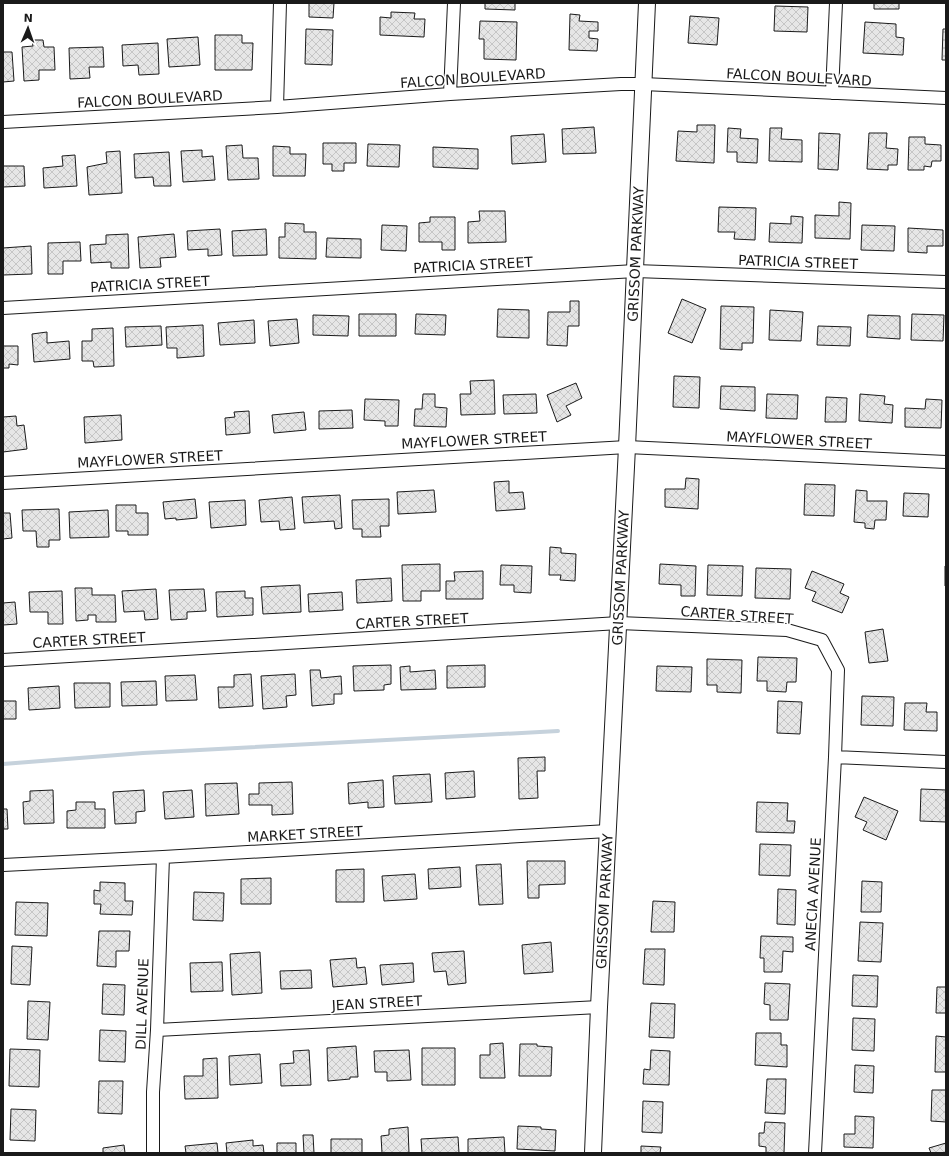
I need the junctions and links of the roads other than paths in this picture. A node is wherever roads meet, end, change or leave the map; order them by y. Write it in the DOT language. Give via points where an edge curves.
graph roads {
  1 [pos="280,3"];
  2 [pos="454,3"];
  3 [pos="646,3"];
  4 [pos="836,3"];
  5 [pos="643,84"];
  6 [pos="450,94"];
  7 [pos="832,94"];
  8 [pos="946,98"];
  9 [pos="277,107"];
  10 [pos="3,122"];
  11 [pos="635,271"];
  12 [pos="946,282"];
  13 [pos="3,308"];
  14 [pos="627,447"];
  15 [pos="946,462"];
  16 [pos="3,483"];
  17 [pos="618,623"];
  18 [pos="822,640"];
  19 [pos="3,660"];
  20 [pos="835,757"];
  21 [pos="946,762"];
  22 [pos="608,831"];
  23 [pos="163,857"];
  24 [pos="3,866"];
  25 [pos="599,1007"];
  26 [pos="157,1030"];
  27 [pos="153,1153"];
  28 [pos="593,1153"];
  29 [pos="815,1153"];
  1 -- 9 [label="street"];
  2 -- 6 [label="street"];
  3 -- 5 [label="main road, GRISSOM PARKWAY"];
  4 -- 7 [label="street"];
  5 -- 6 [label="street, FALCON BOULEVARD"];
  5 -- 7 [label="street, FALCON BOULEVARD"];
  5 -- 11 [label="main road, GRISSOM PARKWAY"];
  6 -- 9 [label="street, FALCON BOULEVARD"];
  7 -- 8 [label="street, FALCON BOULEVARD"];
  9 -- 10 [label="street, FALCON BOULEVARD"];
  11 -- 12 [label="street, PATRICIA STREET"];
  11 -- 13 [label="street, PATRICIA STREET"];
  11 -- 14 [label="main road, GRISSOM PARKWAY"];
  14 -- 15 [label="street, MAYFLOWER STREET"];
  14 -- 16 [label="street, MAYFLOWER STREET"];
  14 -- 17 [label="main road, GRISSOM PARKWAY"];
  17 -- 18 [label="street, CARTER STREET" via="787,630"];
  17 -- 19 [label="street, CARTER STREET"];
  17 -- 22 [label="main road, GRISSOM PARKWAY"];
  18 -- 20 [label="street, ANECIA AVENUE" via="838,670"];
  20 -- 21 [label="street"];
  20 -- 29 [label="street, ANECIA AVENUE"];
  22 -- 23 [label="street, MARKET STREET"];
  22 -- 25 [label="main road, GRISSOM PARKWAY"];
  23 -- 24 [label="street, MARKET STREET"];
  23 -- 26 [label="street, DILL AVENUE"];
  25 -- 26 [label="street, JEAN STREET"];
  25 -- 28 [label="main road, GRISSOM PARKWAY"];
  26 -- 27 [label="street, DILL AVENUE"];
}
